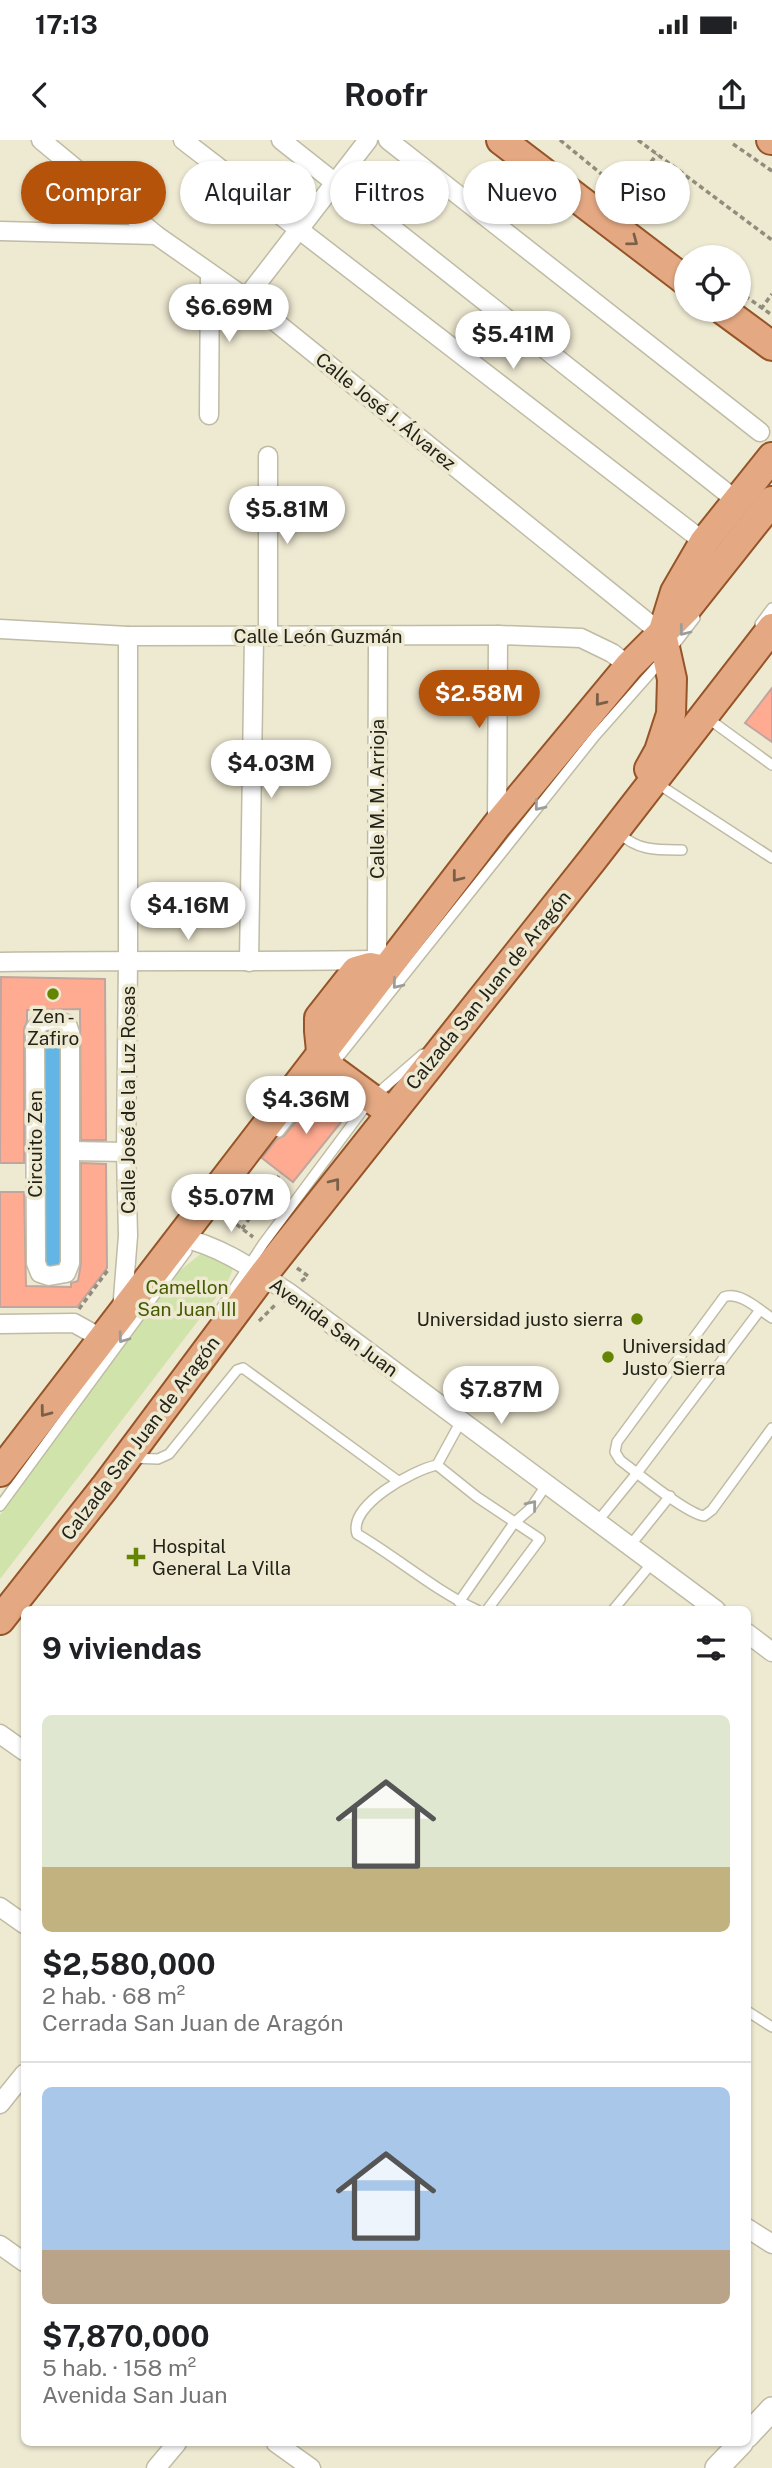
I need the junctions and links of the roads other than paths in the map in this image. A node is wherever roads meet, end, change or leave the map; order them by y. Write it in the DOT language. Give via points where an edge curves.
graph roads {
  1 [pos="41,140"];
  2 [pos="183,140"];
  3 [pos="281,140"];
  4 [pos="368,140"];
  5 [pos="388,140"];
  6 [pos="501,140"];
  7 [pos="352,161"];
  8 [pos="330,177"];
  9 [pos="330,190"];
  10 [pos="389,224"];
  11 [pos="301,229"];
  12 [pos="0,231"];
  13 [pos="156,235"];
  14 [pos="674,272"];
  15 [pos="210,273"];
  16 [pos="246,298"];
  17 [pos="739,322"];
  18 [pos="772,346"];
  19 [pos="209,415"];
  20 [pos="760,432"];
  21 [pos="268,456"];
  22 [pos="772,457"];
  23 [pos="772,500"];
  24 [pos="737,501"];
  25 [pos="704,542"];
  26 [pos="772,608"];
  27 [pos="699,612"];
  28 [pos="0,629"];
  29 [pos="763,629"];
  30 [pos="498,635"];
  31 [pos="128,636"];
  32 [pos="261,636"];
  33 [pos="378,637"];
  34 [pos="665,644"];
  35 [pos="628,666"];
  36 [pos="704,715"];
  37 [pos="677,729"];
  38 [pos="659,751"];
  39 [pos="772,765"];
  40 [pos="648,777"];
  41 [pos="497,825"];
  42 [pos="615,830"];
  43 [pos="681,850"];
  44 [pos="772,858"];
  45 [pos="593,859"];
  46 [pos="128,960"];
  47 [pos="0,962"];
  48 [pos="249,962"];
  49 [pos="380,965"];
  50 [pos="429,1046"];
  51 [pos="326,1059"];
  52 [pos="380,1106"];
  53 [pos="269,1144"];
  54 [pos="71,1152"];
  55 [pos="126,1152"];
  56 [pos="192,1236"];
  57 [pos="256,1270"];
  58 [pos="760,1310"];
  59 [pos="122,1312"];
  60 [pos="772,1318"];
  61 [pos="213,1321"];
  62 [pos="0,1324"];
  63 [pos="102,1338"];
  64 [pos="191,1354"];
  65 [pos="461,1421"];
  66 [pos="136,1428"];
  67 [pos="772,1428"];
  68 [pos="127,1458"];
  69 [pos="438,1465"];
  70 [pos="0,1472"];
  71 [pos="637,1473"];
  72 [pos="397,1481"];
  73 [pos="547,1484"];
  74 [pos="670,1496"];
  75 [pos="0,1506"];
  76 [pos="514,1522"];
  77 [pos="597,1522"];
  78 [pos="629,1547"];
  79 [pos="652,1563"];
  80 [pos="459,1602"];
  81 [pos="468,1606"];
  82 [pos="490,1606"];
  83 [pos="616,1606"];
  84 [pos="711,1606"];
  85 [pos="0,1620"];
  86 [pos="751,1636"];
  87 [pos="772,1652"];
  88 [pos="0,1734"];
  89 [pos="21,1749"];
  90 [pos="0,1907"];
  91 [pos="21,1922"];
  92 [pos="751,2014"];
  93 [pos="772,2027"];
  94 [pos="21,2078"];
  95 [pos="0,2104"];
  96 [pos="751,2231"];
  97 [pos="772,2244"];
  98 [pos="0,2245"];
  99 [pos="21,2260"];
  100 [pos="174,2446"];
  101 [pos="280,2446"];
  102 [pos="738,2446"];
  103 [pos="156,2468"];
  104 [pos="311,2468"];
  105 [pos="717,2468"];
  1 -- 13 [label="street, Calle José J. Álvarez"];
  2 -- 11 [label="street"];
  3 -- 8 [label="street"];
  4 -- 7 [label="street"];
  5 -- 20 [label="street"];
  6 -- 14 [label="main road, one-way"];
  9 -- 11 [label="street"];
  10 -- 24 [label="street"];
  11 -- 16 [label="street"];
  11 -- 25 [label="street"];
  12 -- 13 [label="street"];
  13 -- 15 [label="street, Calle José J. Álvarez"];
  15 -- 16 [label="street, Calle José J. Álvarez"];
  15 -- 19 [label="street"];
  16 -- 34 [label="street, Calle José J. Álvarez"];
  17 -- 18 [label="main road"];
  21 -- 32 [label="street"];
  22 -- 24 [label="main road"];
  23 -- 34 [label="main road" via="687,608"];
  24 -- 25 [label="main road"];
  25 -- 34 [label="main road" via="675,592"];
  26 -- 29 [label="lane"];
  27 -- 34 [label="lane, one-way"];
  28 -- 31 [label="street, Calle León Guzmán"];
  29 -- 36 [label="main road, Calzada San Juan de Aragón"];
  30 -- 33 [label="street, Calle León Guzmán"];
  30 -- 35 [label="street, Calle León Guzmán" via="581,638"];
  30 -- 41 [label="street"];
  31 -- 32 [label="street, Calle León Guzmán"];
  31 -- 46 [label="street, Calle José de la Luz Rosas"];
  32 -- 33 [label="street, Calle León Guzmán"];
  32 -- 48 [label="street"];
  33 -- 49 [label="street, Calle M. M. Arrioja"];
  34 -- 35 [label="main road"];
  34 -- 38 [label="main road" via="673,679 671,714"];
  34 -- 51 [label="lane, one-way" via="595,736"];
  35 -- 41 [label="main road, one-way"];
  36 -- 39 [label="lane"];
  36 -- 40 [label="main road, Calzada San Juan de Aragón"];
  37 -- 38 [label="lane"];
  38 -- 40 [label="lane"];
  38 -- 45 [label="main road"];
  40 -- 42 [label="main road, Calzada San Juan de Aragón"];
  40 -- 44 [label="lane"];
  41 -- 49 [label="main road, one-way"];
  42 -- 43 [label="lane" via="631,844 649,850"];
  42 -- 45 [label="main road, Calzada San Juan de Aragón"];
  45 -- 52 [label="main road, Calzada San Juan de Aragón"];
  46 -- 47 [label="street"];
  46 -- 48 [label="street"];
  46 -- 55 [label="street, Calle José de la Luz Rosas"];
  48 -- 49 [label="street"];
  49 -- 51 [label="main road" via="356,971 319,1018"];
  50 -- 52 [label="lane"];
  51 -- 52 [label="main road"];
  51 -- 53 [label="lane"];
  51 -- 56 [label="main road"];
  57 -- 52 [label="main road, Calzada San Juan de Aragón, one-way"];
  54 -- 54 [label="street, Circuito Zen" via="70,1263 66,1273 49,1276 40,1273 36,1263 35,1029 43,1021 62,1021 69,1028"];
  54 -- 55 [label="street, Circuito Zen"];
  55 -- 59 [label="street, Calle José de la Luz Rosas" via="128,1236"];
  56 -- 57 [label="street, Avenida San Juan"];
  56 -- 59 [label="main road"];
  56 -- 75 [label="lane, one-way"];
  57 -- 61 [label="lane"];
  57 -- 65 [label="street, Avenida San Juan"];
  57 -- 68 [label="main road, Calzada San Juan de Aragón"];
  58 -- 60 [label="lane"];
  58 -- 71 [label="lane"];
  58 -- 71 [label="lane" via="734,1295 720,1301 617,1442 617,1457"];
  59 -- 63 [label="main road"];
  62 -- 63 [label="street" via="74,1324"];
  63 -- 70 [label="main road, one-way"];
  64 -- 66 [label="lane"];
  65 -- 69 [label="lane"];
  65 -- 73 [label="street, Avenida San Juan"];
  67 -- 74 [label="lane" via="709,1514 699,1515"];
  68 -- 72 [label="lane" via="158,1459 169,1454 243,1368"];
  68 -- 85 [label="main road, Calzada San Juan de Aragón"];
  69 -- 72 [label="lane"];
  69 -- 76 [label="lane"];
  71 -- 74 [label="lane"];
  71 -- 77 [label="lane"];
  72 -- 80 [label="lane" via="356,1522 357,1535"];
  76 -- 73 [label="lane, one-way" via="530,1509"];
  73 -- 77 [label="street, Avenida San Juan"];
  74 -- 78 [label="lane"];
  76 -- 80 [label="lane"];
  76 -- 82 [label="lane" via="540,1539"];
  77 -- 78 [label="street, Avenida San Juan"];
  78 -- 79 [label="street, Avenida San Juan"];
  79 -- 83 [label="lane"];
  79 -- 84 [label="street, Avenida San Juan"];
  80 -- 81 [label="lane"];
  86 -- 87 [label="street"];
  88 -- 89 [label="street"];
  90 -- 91 [label="street"];
  92 -- 93 [label="lane"];
  94 -- 95 [label="street"];
  96 -- 97 [label="street"];
  98 -- 99 [label="street"];
  100 -- 103 [label="street"];
  101 -- 104 [label="street"];
  102 -- 105 [label="street"];
}
